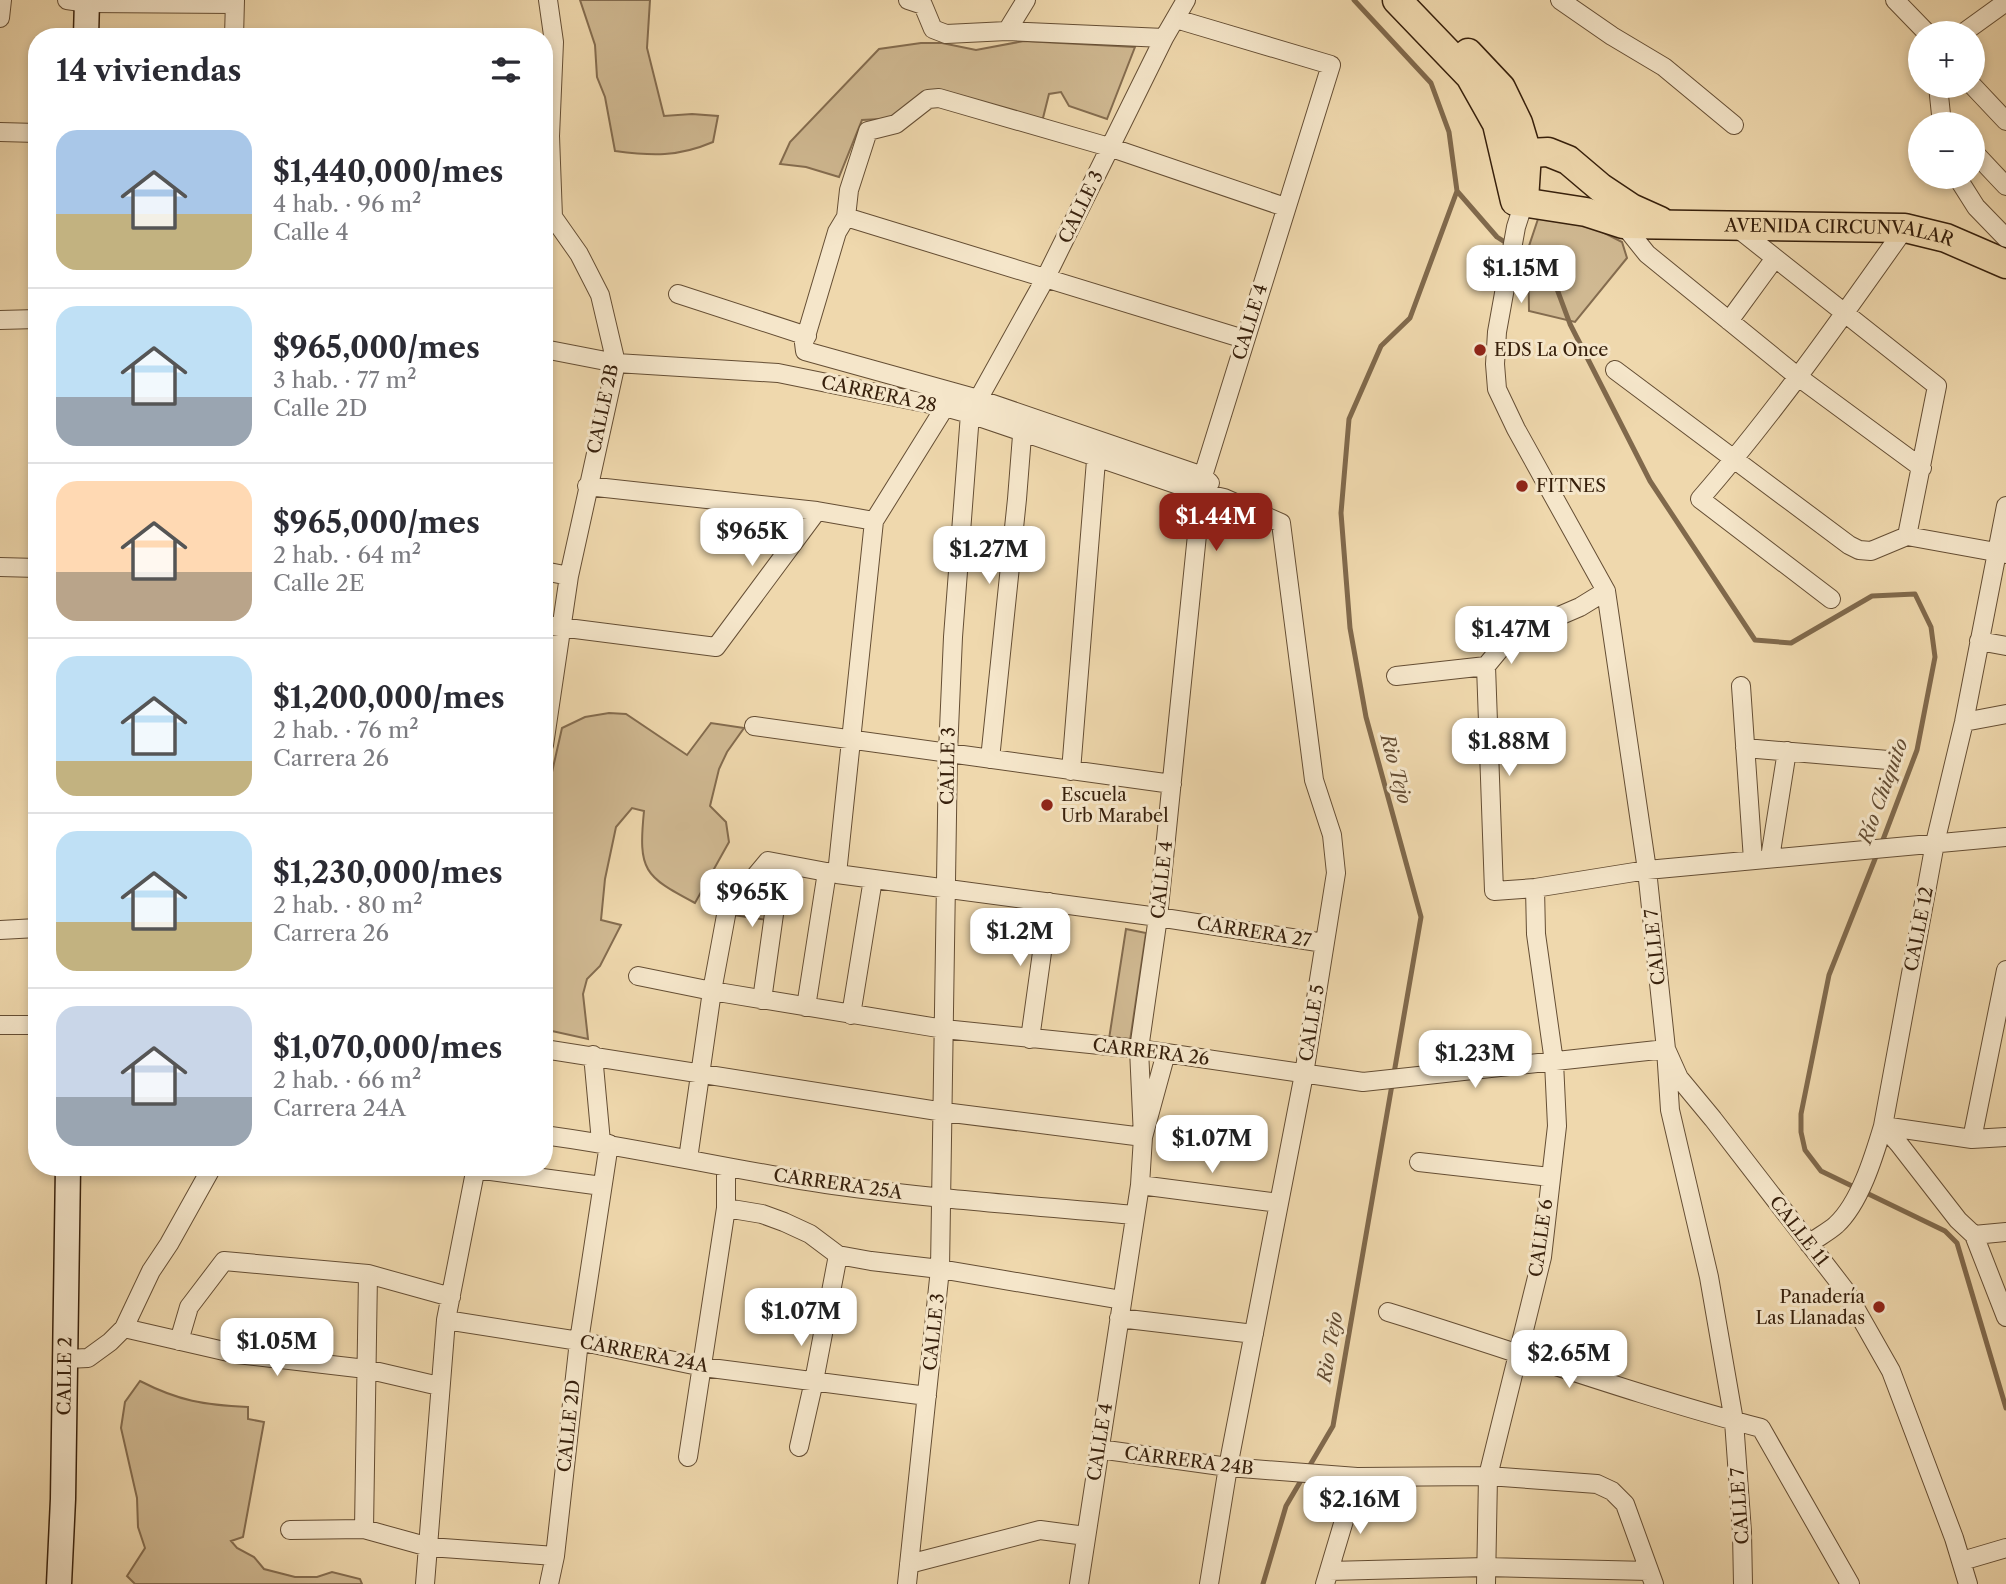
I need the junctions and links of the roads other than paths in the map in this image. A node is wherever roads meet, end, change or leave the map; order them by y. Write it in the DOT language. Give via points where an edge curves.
graph roads {
  1 [pos="2,0"];
  2 [pos="548,0"];
  3 [pos="908,0"];
  4 [pos="1026,0"];
  5 [pos="1186,0"];
  6 [pos="1397,0"];
  7 [pos="1418,0"];
  8 [pos="1560,0"];
  9 [pos="1895,0"];
  10 [pos="80,1"];
  11 [pos="235,2"];
  12 [pos="2006,2"];
  13 [pos="0,18"];
  14 [pos="1176,19"];
  15 [pos="1915,21"];
  16 [pos="1980,21"];
  17 [pos="84,28"];
  18 [pos="234,28"];
  19 [pos="552,28"];
  20 [pos="1007,31"];
  21 [pos="1164,38"];
  22 [pos="1501,88"];
  23 [pos="1984,98"];
  24 [pos="2006,121"];
  25 [pos="1734,125"];
  26 [pos="0,132"];
  27 [pos="28,133"];
  28 [pos="1109,147"];
  29 [pos="1516,154"];
  30 [pos="1568,160"];
  31 [pos="1985,164"];
  32 [pos="2006,186"];
  33 [pos="1965,189"];
  34 [pos="1285,207"];
  35 [pos="1518,210"];
  36 [pos="846,217"];
  37 [pos="553,223"];
  38 [pos="1666,223"];
  39 [pos="1623,224"];
  40 [pos="1734,224"];
  41 [pos="1905,228"];
  42 [pos="2006,238"];
  43 [pos="1775,258"];
  44 [pos="2006,264"];
  45 [pos="1045,279"];
  46 [pos="678,294"];
  47 [pos="1845,313"];
  48 [pos="28,319"];
  49 [pos="0,320"];
  50 [pos="1729,321"];
  51 [pos="1244,339"];
  52 [pos="806,342"];
  53 [pos="553,351"];
  54 [pos="616,363"];
  55 [pos="1615,370"];
  56 [pos="1797,376"];
  57 [pos="945,407"];
  58 [pos="974,407"];
  59 [pos="1023,424"];
  60 [pos="1097,449"];
  61 [pos="1735,459"];
  62 [pos="1922,468"];
  63 [pos="1203,485"];
  64 [pos="587,486"];
  65 [pos="2006,506"];
  66 [pos="817,510"];
  67 [pos="874,521"];
  68 [pos="1906,537"];
  69 [pos="2001,553"];
  70 [pos="0,567"];
  71 [pos="28,568"];
  72 [pos="553,573"];
  73 [pos="569,576"];
  74 [pos="1606,592"];
  75 [pos="1831,599"];
  76 [pos="553,627"];
  77 [pos="1979,641"];
  78 [pos="2006,646"];
  79 [pos="1486,666"];
  80 [pos="1395,676"];
  81 [pos="1741,686"];
  82 [pos="2006,714"];
  83 [pos="1964,722"];
  84 [pos="754,726"];
  85 [pos="850,740"];
  86 [pos="1745,748"];
  87 [pos="1787,751"];
  88 [pos="948,752"];
  89 [pos="990,759"];
  90 [pos="1888,760"];
  91 [pos="1071,771"];
  92 [pos="1172,784"];
  93 [pos="2006,837"];
  94 [pos="1936,843"];
  95 [pos="1762,859"];
  96 [pos="774,863"];
  97 [pos="1647,870"];
  98 [pos="832,873"];
  99 [pos="873,879"];
  100 [pos="947,888"];
  101 [pos="1535,888"];
  102 [pos="1049,902"];
  103 [pos="1158,917"];
  104 [pos="28,928"];
  105 [pos="0,930"];
  106 [pos="1324,943"];
  107 [pos="2006,970"];
  108 [pos="638,976"];
  109 [pos="712,991"];
  110 [pos="762,1000"];
  111 [pos="806,1007"];
  112 [pos="851,1015"];
  113 [pos="0,1025"];
  114 [pos="28,1025"];
  115 [pos="944,1030"];
  116 [pos="1030,1039"];
  117 [pos="1139,1049"];
  118 [pos="1666,1049"];
  119 [pos="553,1050"];
  120 [pos="1166,1053"];
  121 [pos="593,1055"];
  122 [pos="1555,1062"];
  123 [pos="700,1074"];
  124 [pos="1304,1074"];
  125 [pos="944,1112"];
  126 [pos="1883,1126"];
  127 [pos="553,1136"];
  128 [pos="2006,1137"];
  129 [pos="1143,1138"];
  130 [pos="1972,1139"];
  131 [pos="605,1143"];
  132 [pos="688,1159"];
  133 [pos="1419,1162"];
  134 [pos="726,1168"];
  135 [pos="68,1176"];
  136 [pos="207,1176"];
  137 [pos="474,1176"];
  138 [pos="532,1176"];
  139 [pos="1550,1177"];
  140 [pos="1140,1185"];
  141 [pos="602,1186"];
  142 [pos="942,1198"];
  143 [pos="1279,1203"];
  144 [pos="726,1208"];
  145 [pos="1135,1215"];
  146 [pos="2006,1232"];
  147 [pos="1974,1235"];
  148 [pos="1809,1244"];
  149 [pos="838,1255"];
  150 [pos="940,1269"];
  151 [pos="368,1274"];
  152 [pos="451,1297"];
  153 [pos="1120,1309"];
  154 [pos="1388,1312"];
  155 [pos="2006,1317"];
  156 [pos="446,1320"];
  157 [pos="124,1328"];
  158 [pos="1254,1334"];
  159 [pos="178,1342"];
  160 [pos="579,1342"];
  161 [pos="1517,1352"];
  162 [pos="66,1359"];
  163 [pos="704,1367"];
  164 [pos="366,1368"];
  165 [pos="814,1381"];
  166 [pos="439,1386"];
  167 [pos="927,1396"];
  168 [pos="1734,1421"];
  169 [pos="799,1447"];
  170 [pos="1099,1449"];
  171 [pos="688,1457"];
  172 [pos="1228,1467"];
  173 [pos="1488,1476"];
  174 [pos="1357,1477"];
  175 [pos="364,1529"];
  176 [pos="290,1530"];
  177 [pos="1086,1536"];
  178 [pos="429,1547"];
  179 [pos="2006,1548"];
  180 [pos="555,1556"];
  181 [pos="1962,1562"];
  182 [pos="909,1564"];
  183 [pos="1486,1575"];
  184 [pos="1327,1577"];
  185 [pos="1651,1577"];
  186 [pos="59,1584"];
  187 [pos="425,1584"];
  188 [pos="549,1584"];
  189 [pos="907,1584"];
  190 [pos="1079,1584"];
  191 [pos="1209,1584"];
  192 [pos="1743,1584"];
  193 [pos="1850,1584"];
  194 [pos="1968,1584"];
  1 -- 13 [label="street"];
  2 -- 19 [label="street, CALLE 2B"];
  3 -- 20 [label="street" via="923,5 930,25 939,33"];
  4 -- 20 [label="street"];
  5 -- 14 [label="street, CALLE 3"];
  6 -- 29 [label="main road" via="1470,76"];
  7 -- 22 [label="main road"];
  8 -- 25 [label="street" via="1664,67"];
  9 -- 15 [label="street"];
  10 -- 11 [label="street"];
  10 -- 17 [label="street"];
  11 -- 18 [label="street"];
  12 -- 16 [label="street"];
  14 -- 21 [label="street, CALLE 3"];
  14 -- 34 [label="street, CALLE 4" via="1331,65"];
  20 -- 21 [label="street"];
  21 -- 28 [label="street, CALLE 3"];
  22 -- 29 [label="main road" via="1518,123"];
  22 -- 30 [label="main road"];
  23 -- 24 [label="street"];
  26 -- 27 [label="street"];
  28 -- 34 [label="street"];
  28 -- 36 [label="street" via="939,98 928,99 896,124 867,131"];
  28 -- 45 [label="street, CALLE 3"];
  29 -- 30 [label="main road, AVENIDA CIRCUNVALAR" via="1548,152"];
  29 -- 35 [label="main road"];
  30 -- 38 [label="main road, AVENIDA CIRCUNVALAR" via="1631,208"];
  31 -- 32 [label="street"];
  33 -- 42 [label="street"];
  34 -- 51 [label="street, CALLE 4"];
  35 -- 39 [label="main road, AVENIDA CIRCUNVALAR" via="1586,212"];
  35 -- 74 [label="street, CALLE 7" via="1497,332 1497,388"];
  36 -- 45 [label="street"];
  36 -- 52 [label="street" via="836,232"];
  37 -- 54 [label="street, CALLE 2B" via="579,254 600,295"];
  38 -- 39 [label="main road, AVENIDA CIRCUNVALAR"];
  38 -- 40 [label="main road, AVENIDA CIRCUNVALAR"];
  39 -- 50 [label="street" via="1647,254"];
  40 -- 41 [label="main road, AVENIDA CIRCUNVALAR"];
  40 -- 43 [label="street"];
  41 -- 44 [label="main road, AVENIDA CIRCUNVALAR" via="1946,238"];
  41 -- 47 [label="street"];
  43 -- 47 [label="street"];
  43 -- 50 [label="street"];
  45 -- 51 [label="street"];
  45 -- 58 [label="street, CALLE 3"];
  46 -- 52 [label="street, CARRERA 28"];
  47 -- 56 [label="street"];
  47 -- 62 [label="street" via="1937,386"];
  48 -- 49 [label="street"];
  50 -- 56 [label="street"];
  51 -- 63 [label="street, CALLE 4"];
  52 -- 58 [label="street, CARRERA 28" via="805,351"];
  53 -- 54 [label="street, CARRERA 28"];
  54 -- 57 [label="street, CARRERA 28" via="778,373"];
  54 -- 64 [label="street, CALLE 2B"];
  55 -- 61 [label="street"];
  56 -- 61 [label="street"];
  56 -- 62 [label="street"];
  57 -- 58 [label="street, CARRERA 28"];
  57 -- 67 [label="street"];
  58 -- 59 [label="street, CARRERA 28"];
  58 -- 88 [label="street, CALLE 3" via="953,637"];
  59 -- 60 [label="street, CARRERA 28"];
  59 -- 89 [label="street"];
  60 -- 63 [label="street, CARRERA 28"];
  60 -- 91 [label="street"];
  61 -- 68 [label="street" via="1859,550 1871,551"];
  61 -- 75 [label="street" via="1700,499"];
  62 -- 68 [label="street"];
  63 -- 92 [label="street, CALLE 4"];
  63 -- 106 [label="street, CALLE 5" via="1276,519 1283,530 1314,780 1332,835 1336,873"];
  64 -- 66 [label="street"];
  64 -- 73 [label="street, CALLE 2B"];
  65 -- 69 [label="street, CALLE 12"];
  66 -- 67 [label="street"];
  66 -- 76 [label="street" via="716,647"];
  67 -- 85 [label="street"];
  68 -- 69 [label="street"];
  69 -- 77 [label="street, CALLE 12"];
  70 -- 71 [label="street"];
  72 -- 73 [label="street"];
  73 -- 76 [label="street, CALLE 2B"];
  74 -- 79 [label="street" via="1510,637"];
  74 -- 97 [label="street, CALLE 7"];
  77 -- 78 [label="street"];
  77 -- 83 [label="street, CALLE 12"];
  79 -- 80 [label="street"];
  79 -- 101 [label="street" via="1494,891"];
  81 -- 86 [label="street"];
  82 -- 83 [label="street"];
  83 -- 94 [label="street, CALLE 12"];
  84 -- 85 [label="street"];
  85 -- 88 [label="street"];
  85 -- 98 [label="street"];
  86 -- 87 [label="street"];
  86 -- 95 [label="street"];
  87 -- 90 [label="street"];
  87 -- 95 [label="street"];
  88 -- 89 [label="street"];
  88 -- 100 [label="street, CALLE 3"];
  89 -- 91 [label="street"];
  91 -- 92 [label="street"];
  92 -- 103 [label="street, CALLE 4"];
  93 -- 94 [label="street"];
  94 -- 95 [label="street"];
  94 -- 126 [label="street, CALLE 12"];
  95 -- 97 [label="street"];
  96 -- 98 [label="street, CARRERA 27"];
  96 -- 109 [label="street" via="727,910"];
  96 -- 110 [label="street"];
  97 -- 101 [label="street"];
  97 -- 118 [label="street, CALLE 7"];
  98 -- 99 [label="street, CARRERA 27"];
  98 -- 111 [label="street"];
  99 -- 100 [label="street, CARRERA 27"];
  99 -- 112 [label="street"];
  100 -- 102 [label="street, CARRERA 27"];
  100 -- 115 [label="street, CALLE 3"];
  101 -- 122 [label="street, CALLE 6" via="1536,934"];
  102 -- 103 [label="street, CARRERA 27"];
  102 -- 116 [label="street"];
  103 -- 106 [label="street, CARRERA 27"];
  103 -- 117 [label="street, CALLE 4"];
  104 -- 105 [label="street"];
  106 -- 124 [label="street, CALLE 5"];
  107 -- 130 [label="street"];
  108 -- 109 [label="street, CARRERA 26"];
  109 -- 110 [label="street, CARRERA 26"];
  109 -- 123 [label="street"];
  110 -- 111 [label="street, CARRERA 26"];
  111 -- 112 [label="street, CARRERA 26"];
  112 -- 115 [label="street, CARRERA 26"];
  113 -- 114 [label="street"];
  115 -- 116 [label="street, CARRERA 26"];
  115 -- 125 [label="street, CALLE 3"];
  116 -- 117 [label="street, CARRERA 26"];
  117 -- 120 [label="street, CARRERA 26"];
  117 -- 129 [label="street, CALLE 4"];
  118 -- 122 [label="street, CARRERA 26"];
  118 -- 148 [label="street, CALLE 11" via="1679,1079"];
  118 -- 168 [label="street, CALLE 7" via="1670,1110 1709,1277"];
  119 -- 121 [label="street"];
  120 -- 124 [label="street, CARRERA 26"];
  120 -- 129 [label="street"];
  121 -- 123 [label="street"];
  121 -- 131 [label="street, CALLE 2D"];
  122 -- 124 [label="street, CARRERA 26" via="1363,1082"];
  122 -- 139 [label="street, CALLE 6" via="1557,1126"];
  123 -- 125 [label="street"];
  123 -- 132 [label="street"];
  124 -- 143 [label="street, CALLE 5"];
  125 -- 129 [label="street"];
  125 -- 142 [label="street, CALLE 3"];
  126 -- 130 [label="street"];
  126 -- 147 [label="street"];
  126 -- 148 [label="street, CALLE 12" via="1870,1168 1847,1211"];
  127 -- 131 [label="street, CARRERA 25A"];
  128 -- 130 [label="street"];
  129 -- 140 [label="street, CALLE 4"];
  131 -- 132 [label="street, CARRERA 25A"];
  131 -- 141 [label="street, CALLE 2D"];
  132 -- 134 [label="street, CARRERA 25A"];
  133 -- 139 [label="street"];
  134 -- 142 [label="street, CARRERA 25A"];
  134 -- 144 [label="street"];
  135 -- 162 [label="street, CALLE 2"];
  136 -- 157 [label="street" via="151,1271"];
  137 -- 152 [label="street"];
  138 -- 141 [label="street"];
  139 -- 161 [label="street, CALLE 6" via="1542,1257"];
  140 -- 143 [label="street"];
  140 -- 145 [label="street, CALLE 4"];
  141 -- 160 [label="street, CALLE 2D"];
  142 -- 145 [label="street, CARRERA 25A"];
  142 -- 150 [label="street, CALLE 3"];
  143 -- 158 [label="street, CALLE 5"];
  144 -- 149 [label="street" via="784,1222"];
  144 -- 163 [label="street"];
  145 -- 153 [label="street, CALLE 4"];
  146 -- 147 [label="street"];
  147 -- 155 [label="street"];
  148 -- 181 [label="street, CALLE 11" via="1846,1290 1891,1371"];
  149 -- 150 [label="street"];
  149 -- 165 [label="street"];
  150 -- 153 [label="street"];
  150 -- 167 [label="street, CALLE 3"];
  151 -- 152 [label="street"];
  151 -- 159 [label="street" via="224,1261 189,1307"];
  151 -- 164 [label="street"];
  152 -- 156 [label="street"];
  153 -- 158 [label="street"];
  153 -- 170 [label="street, CALLE 4"];
  154 -- 161 [label="street"];
  156 -- 160 [label="street, CARRERA 24A"];
  156 -- 166 [label="street"];
  157 -- 159 [label="street"];
  157 -- 162 [label="street" via="88,1358"];
  158 -- 172 [label="street, CALLE 5"];
  159 -- 164 [label="street" via="237,1354"];
  160 -- 163 [label="street, CARRERA 24A"];
  160 -- 180 [label="street, CALLE 2D"];
  161 -- 168 [label="street"];
  161 -- 173 [label="street, CALLE 6"];
  162 -- 186 [label="street, CALLE 2"];
  163 -- 165 [label="street, CARRERA 24A"];
  163 -- 171 [label="street"];
  164 -- 166 [label="street"];
  164 -- 175 [label="street"];
  165 -- 167 [label="street, CARRERA 24A"];
  165 -- 169 [label="street"];
  166 -- 178 [label="street"];
  167 -- 182 [label="street, CALLE 3"];
  168 -- 192 [label="street, CALLE 7"];
  168 -- 193 [label="street" via="1761,1428"];
  170 -- 172 [label="street, CARRERA 24B"];
  170 -- 177 [label="street, CALLE 4"];
  172 -- 174 [label="street, CARRERA 24B"];
  172 -- 191 [label="street, CALLE 5"];
  173 -- 174 [label="street, CARRERA 24B"];
  173 -- 183 [label="street, CALLE 6"];
  173 -- 185 [label="street, CARRERA 24B" via="1597,1484 1612,1491 1625,1504"];
  174 -- 184 [label="street"];
  175 -- 176 [label="street"];
  175 -- 178 [label="street"];
  177 -- 182 [label="street" via="1040,1530"];
  177 -- 190 [label="street, CALLE 4"];
  178 -- 180 [label="street"];
  178 -- 187 [label="street"];
  179 -- 181 [label="street"];
  180 -- 188 [label="street, CALLE 2D"];
  181 -- 194 [label="street, CALLE 11"];
  182 -- 189 [label="street, CALLE 3"];
  183 -- 184 [label="street"];
  183 -- 185 [label="street"];
}
